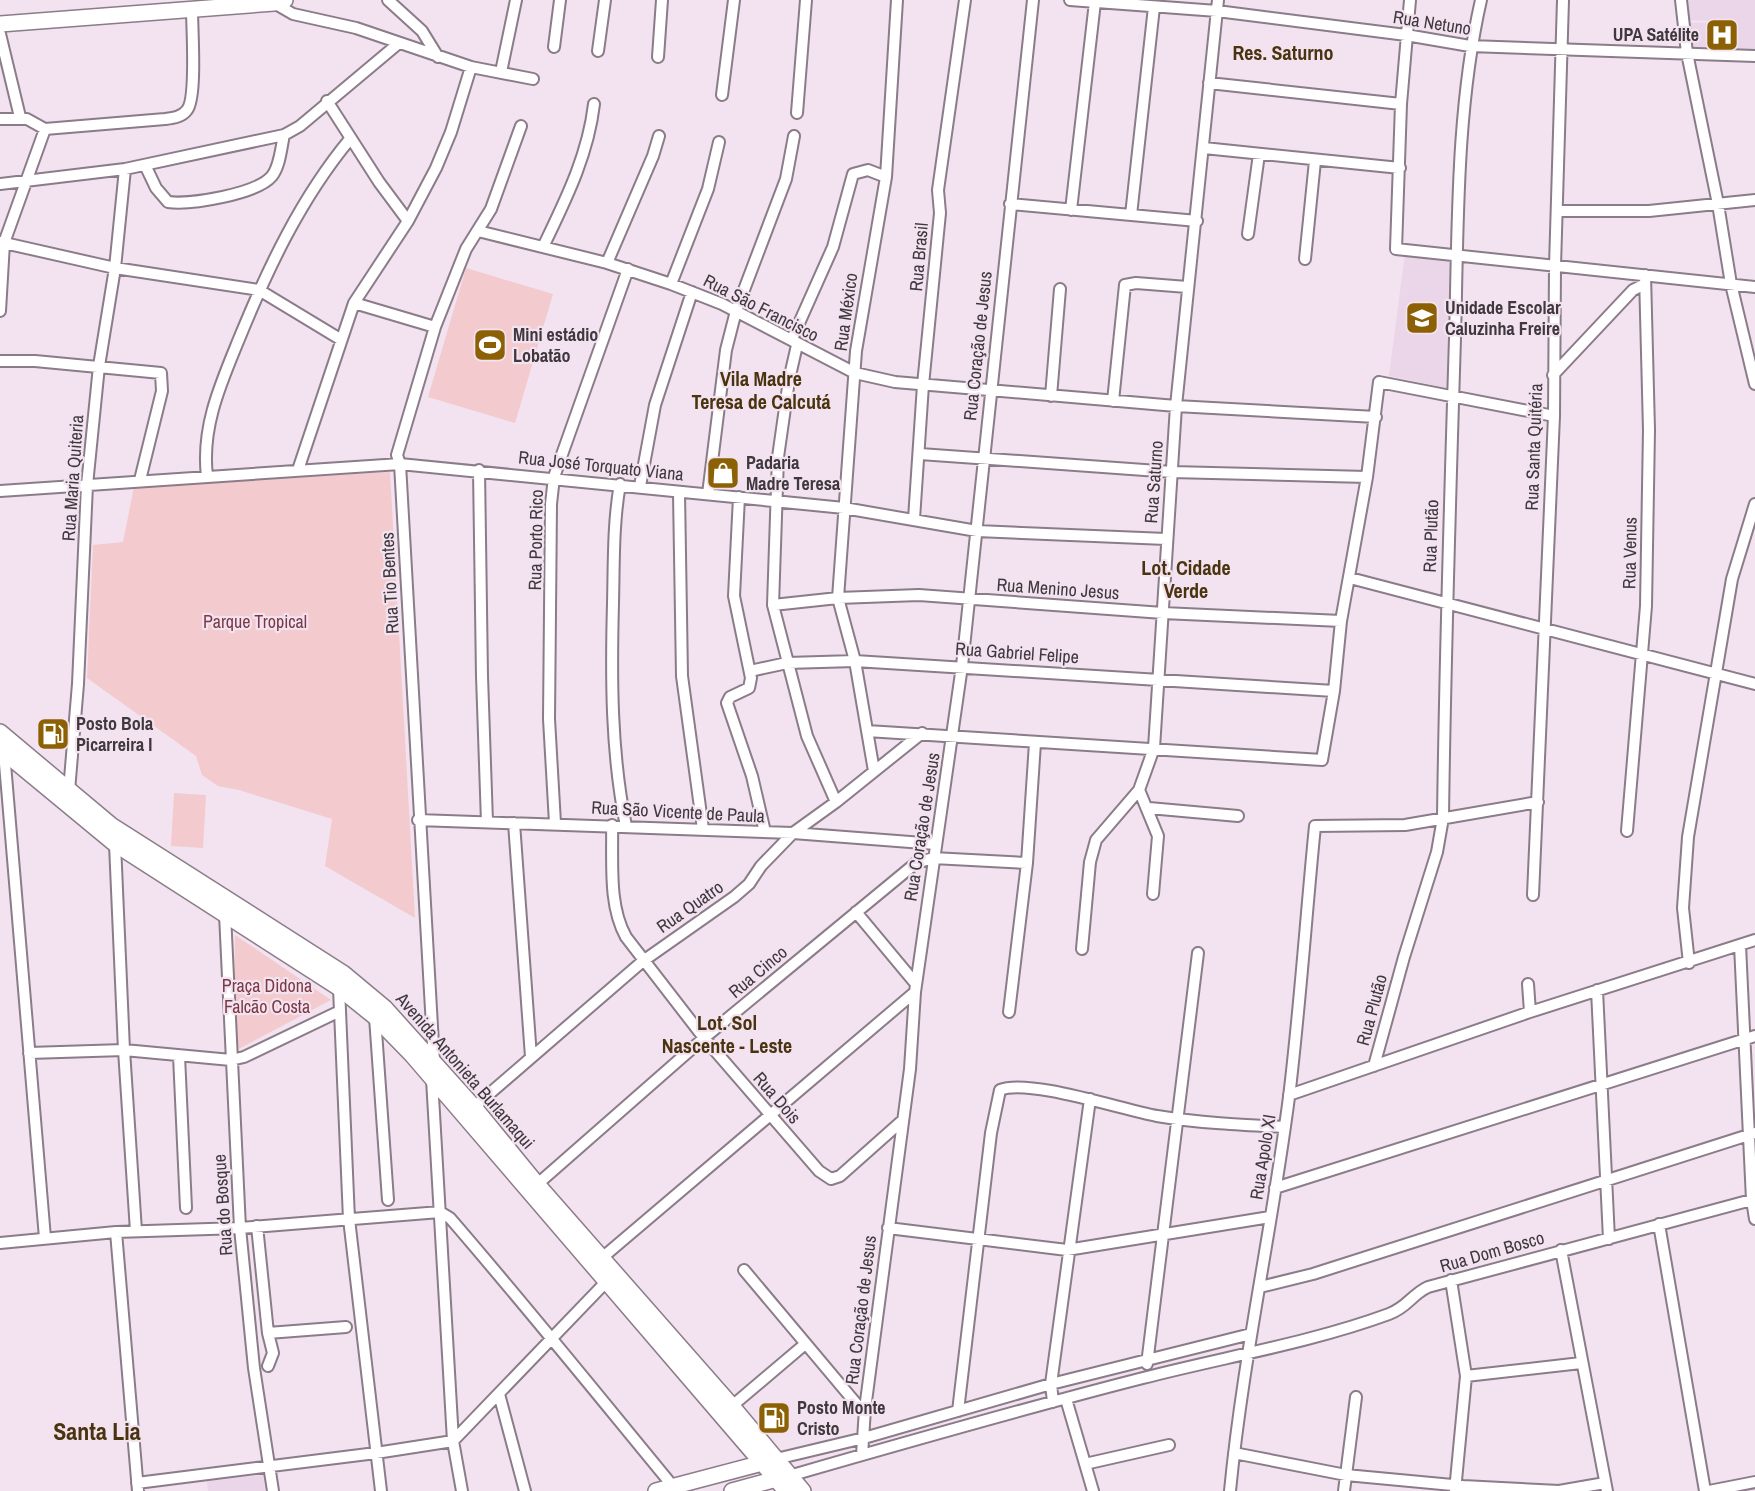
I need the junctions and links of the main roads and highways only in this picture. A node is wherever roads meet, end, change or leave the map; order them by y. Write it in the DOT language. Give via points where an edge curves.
graph roads {
  1 [pos="280,2"];
  2 [pos="0,24"];
  3 [pos="0,732"];
  4 [pos="2,751"];
  5 [pos="50,784"];
  6 [pos="65,797"];
  7 [pos="304,957"];
  8 [pos="323,969"];
  9 [pos="434,1062"];
  10 [pos="432,1079"];
  11 [pos="448,1088"];
  12 [pos="532,1188"];
  13 [pos="668,1344"];
  14 [pos="769,1461"];
  15 [pos="784,1482"];
  16 [pos="675,1489"];
  17 [pos="656,1491"];
  18 [pos="732,1491"];
  19 [pos="803,1491"];
  1 -- 2 [label="main road"];
  3 -- 5 [label="main road, Avenida Antonieta Burlamaqui"];
  4 -- 5 [label="main road, Avenida Antonieta Burlamaqui"];
  5 -- 6 [label="main road, Avenida Antonieta Burlamaqui"];
  6 -- 7 [label="main road, Avenida Antonieta Burlamaqui"];
  6 -- 7 [label="main road, Avenida Antonieta Burlamaqui" via="115,844 225,914"];
  7 -- 8 [label="main road, Avenida Antonieta Burlamaqui"];
  8 -- 9 [label="main road, Avenida Antonieta Burlamaqui" via="385,1008"];
  8 -- 10 [label="main road, Avenida Antonieta Burlamaqui" via="339,988 375,1017"];
  9 -- 10 [label="main road"];
  9 -- 11 [label="main road, Avenida Antonieta Burlamaqui"];
  10 -- 11 [label="main road, Avenida Antonieta Burlamaqui"];
  11 -- 12 [label="main road, Avenida Antonieta Burlamaqui"];
  11 -- 12 [label="main road, Avenida Antonieta Burlamaqui" via="474,1107"];
  12 -- 13 [label="main road, Avenida Antonieta Burlamaqui" via="606,1282"];
  12 -- 13 [label="main road, Avenida Antonieta Burlamaqui" via="603,1257"];
  13 -- 14 [label="main road, Avenida Antonieta Burlamaqui"];
  13 -- 14 [label="main road, Avenida Antonieta Burlamaqui" via="732,1406"];
  14 -- 15 [label="main road, Avenida Antonieta Burlamaqui"];
  14 -- 16 [label="main road"];
  15 -- 18 [label="main road"];
  15 -- 19 [label="main road, Avenida Antonieta Burlamaqui"];
  16 -- 17 [label="main road"];
}
